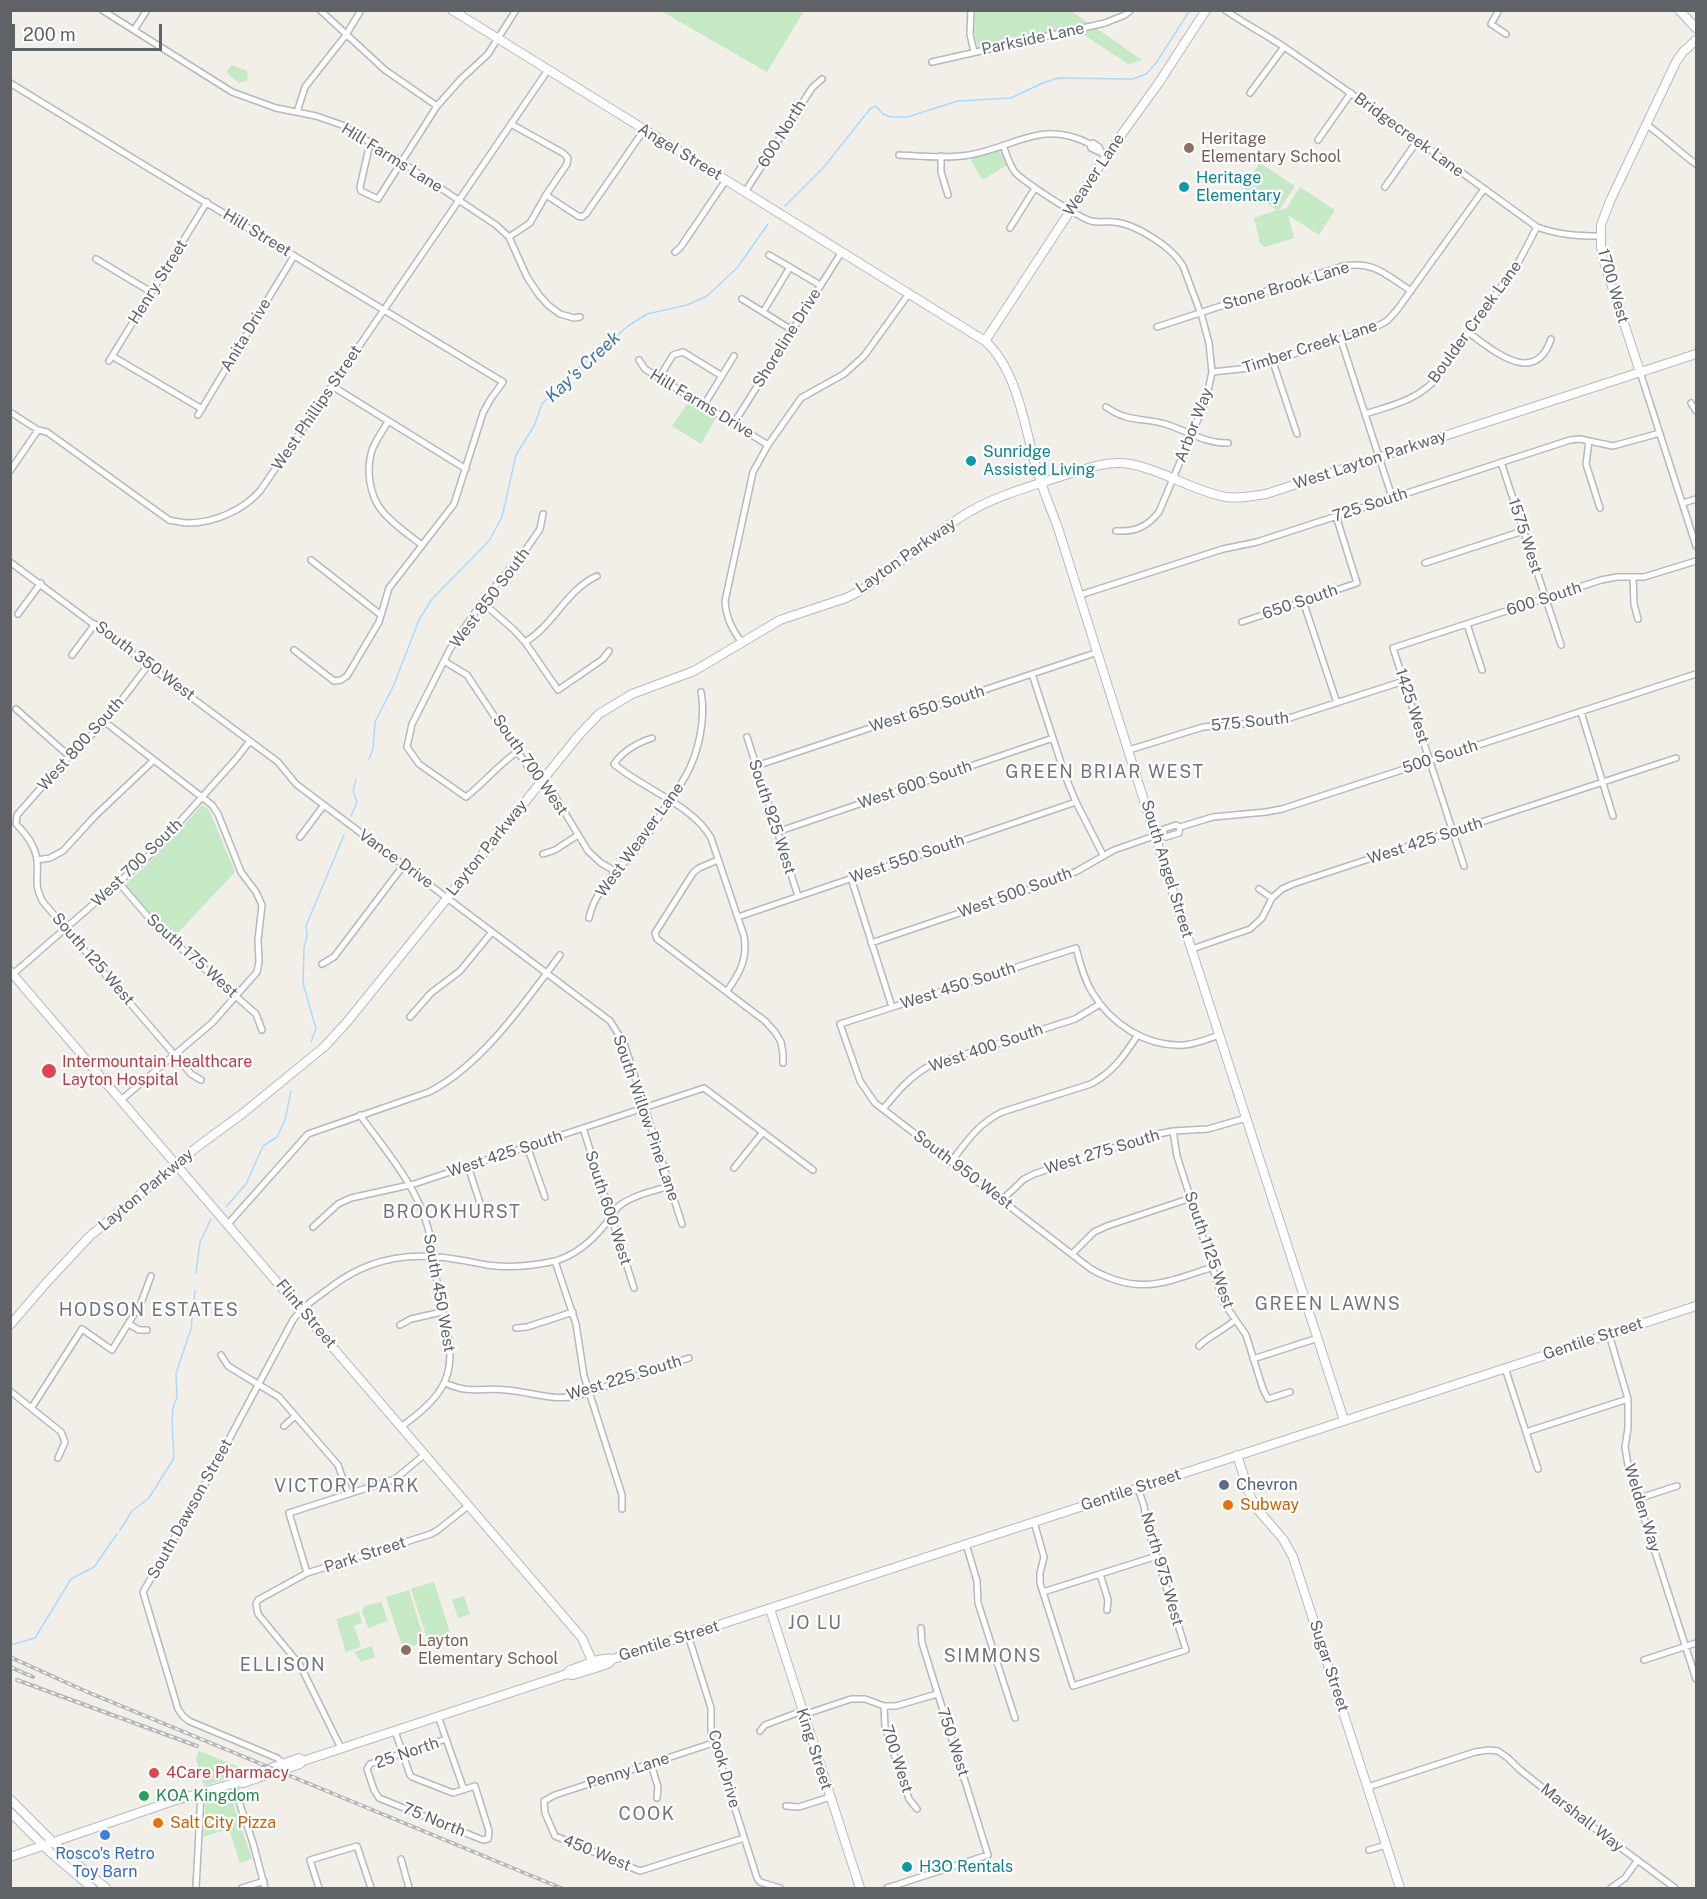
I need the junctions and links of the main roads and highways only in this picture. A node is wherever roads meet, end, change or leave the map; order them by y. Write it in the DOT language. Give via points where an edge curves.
graph roads {
  1 [pos="452,10"];
  2 [pos="1206,10"];
  3 [pos="1679,10"];
  4 [pos="1696,28"];
  5 [pos="1696,40"];
  6 [pos="908,295"];
  7 [pos="985,341"];
  8 [pos="1696,354"];
  9 [pos="1640,372"];
  10 [pos="1042,483"];
  11 [pos="12,972"];
  12 [pos="176,1165"];
  13 [pos="1696,1306"];
  14 [pos="10,1325"];
  15 [pos="1344,1420"];
  16 [pos="1237,1455"];
  17 [pos="770,1609"];
  18 [pos="612,1660"];
  19 [pos="593,1663"];
  20 [pos="568,1674"];
  21 [pos="303,1761"];
  22 [pos="235,1783"];
  23 [pos="10,1799"];
  24 [pos="10,1812"];
  25 [pos="54,1842"];
  26 [pos="44,1846"];
  27 [pos="10,1857"];
  28 [pos="92,1888"];
  29 [pos="106,1888"];
  30 [pos="860,1888"];
  31 [pos="1400,1888"];
  1 -- 6 [label="main road, Angel Street"];
  2 -- 7 [label="main road, Weaver Lane" via="1158,84 1103,154"];
  3 -- 4 [label="main road"];
  5 -- 9 [label="main road, 1700 West" via="1676,62 1601,225 1603,259"];
  6 -- 7 [label="main road, South Angel Street"];
  7 -- 10 [label="main road, South Angel Street" via="1010,378"];
  8 -- 9 [label="main road, West Layton Parkway"];
  9 -- 10 [label="main road, West Layton Parkway" via="1246,498 1210,493 1128,464 1090,467"];
  10 -- 12 [label="main road, Layton Parkway" via="971,511 862,590 780,620 694,671 632,694 599,714 324,1047"];
  10 -- 15 [label="main road, South Angel Street" via="1160,834 1219,1035"];
  11 -- 12 [label="main road, Flint Street"];
  12 -- 14 [label="main road, Layton Parkway" via="90,1236"];
  12 -- 19 [label="main road, Flint Street" via="582,1638"];
  13 -- 15 [label="main road, Gentile Street"];
  15 -- 16 [label="main road, Gentile Street"];
  16 -- 17 [label="main road, Gentile Street"];
  16 -- 31 [label="main road, Sugar Street" via="1251,1498 1293,1557"];
  17 -- 18 [label="main road, Gentile Street"];
  17 -- 30 [label="main road, King Street"];
  18 -- 19 [label="main road, Gentile Street"];
  18 -- 20 [label="main road, Gentile Street"];
  19 -- 20 [label="main road, Gentile Street"];
  20 -- 21 [label="main road, Gentile Street"];
  21 -- 22 [label="main road, Gentile Street"];
  21 -- 22 [label="main road, Gentile Street" via="299,1758 283,1763"];
  22 -- 25 [label="main road, Gentile Street"];
  23 -- 25 [label="main road"];
  24 -- 26 [label="main road"];
  25 -- 26 [label="main road, Gentile Street"];
  25 -- 29 [label="main road"];
  26 -- 27 [label="main road, Gentile Street"];
  26 -- 28 [label="main road"];
}
